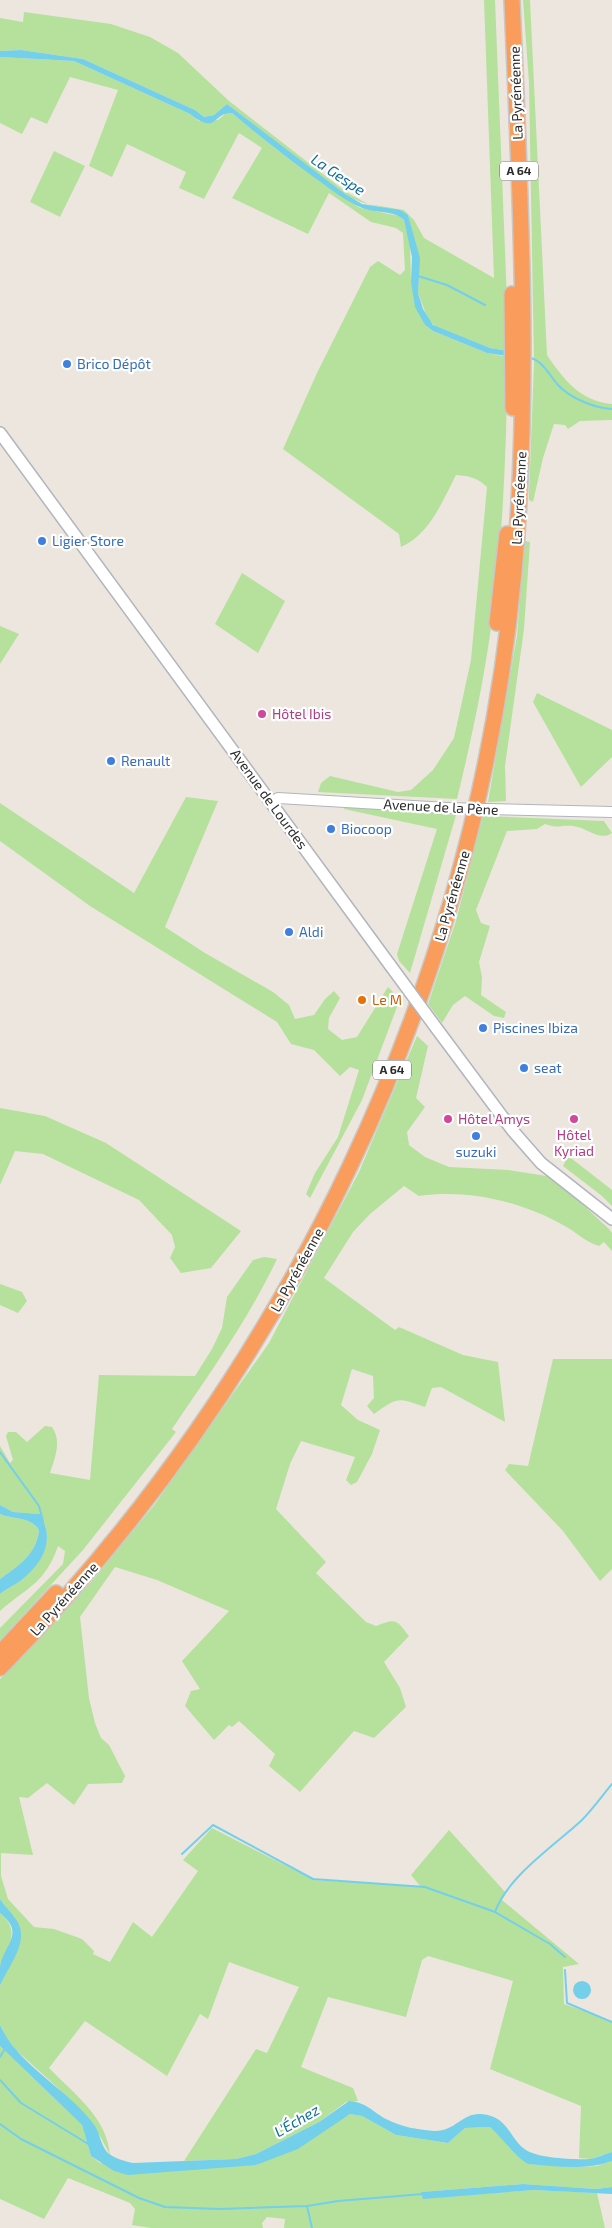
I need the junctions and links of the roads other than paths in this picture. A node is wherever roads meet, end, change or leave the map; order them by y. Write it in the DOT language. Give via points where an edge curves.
graph roads {
  1 [pos="502,0"];
  2 [pos="512,0"];
  3 [pos="518,342"];
  4 [pos="519,368"];
  5 [pos="0,433"];
  6 [pos="271,802"];
  7 [pos="612,812"];
  8 [pos="612,1219"];
  9 [pos="0,1653"];
  10 [pos="0,1668"];
  1 -- 3 [label="highway, La Pyrénéenne / A 64"];
  2 -- 3 [label="highway, La Pyrénéenne / A 64"];
  3 -- 4 [label="highway, La Pyrénéenne / A 64"];
  4 -- 9 [label="highway, La Pyrénéenne / A 64" via="504,563 493,659 478,747 461,824 425,953 360,1126 273,1296 192,1421 152,1478 83,1564"];
  4 -- 10 [label="highway, La Pyrénéenne / A 64" via="520,493 514,575 489,750 473,821 434,956 372,1120 290,1285 200,1427 92,1569"];
  5 -- 6 [label="main road, Avenue de Lourdes"];
  6 -- 7 [label="street, Avenue de la Pène, bridge" via="278,798 447,808"];
  6 -- 8 [label="main road, Avenue de Lourdes, bridge" via="513,1131 541,1163"];
}
